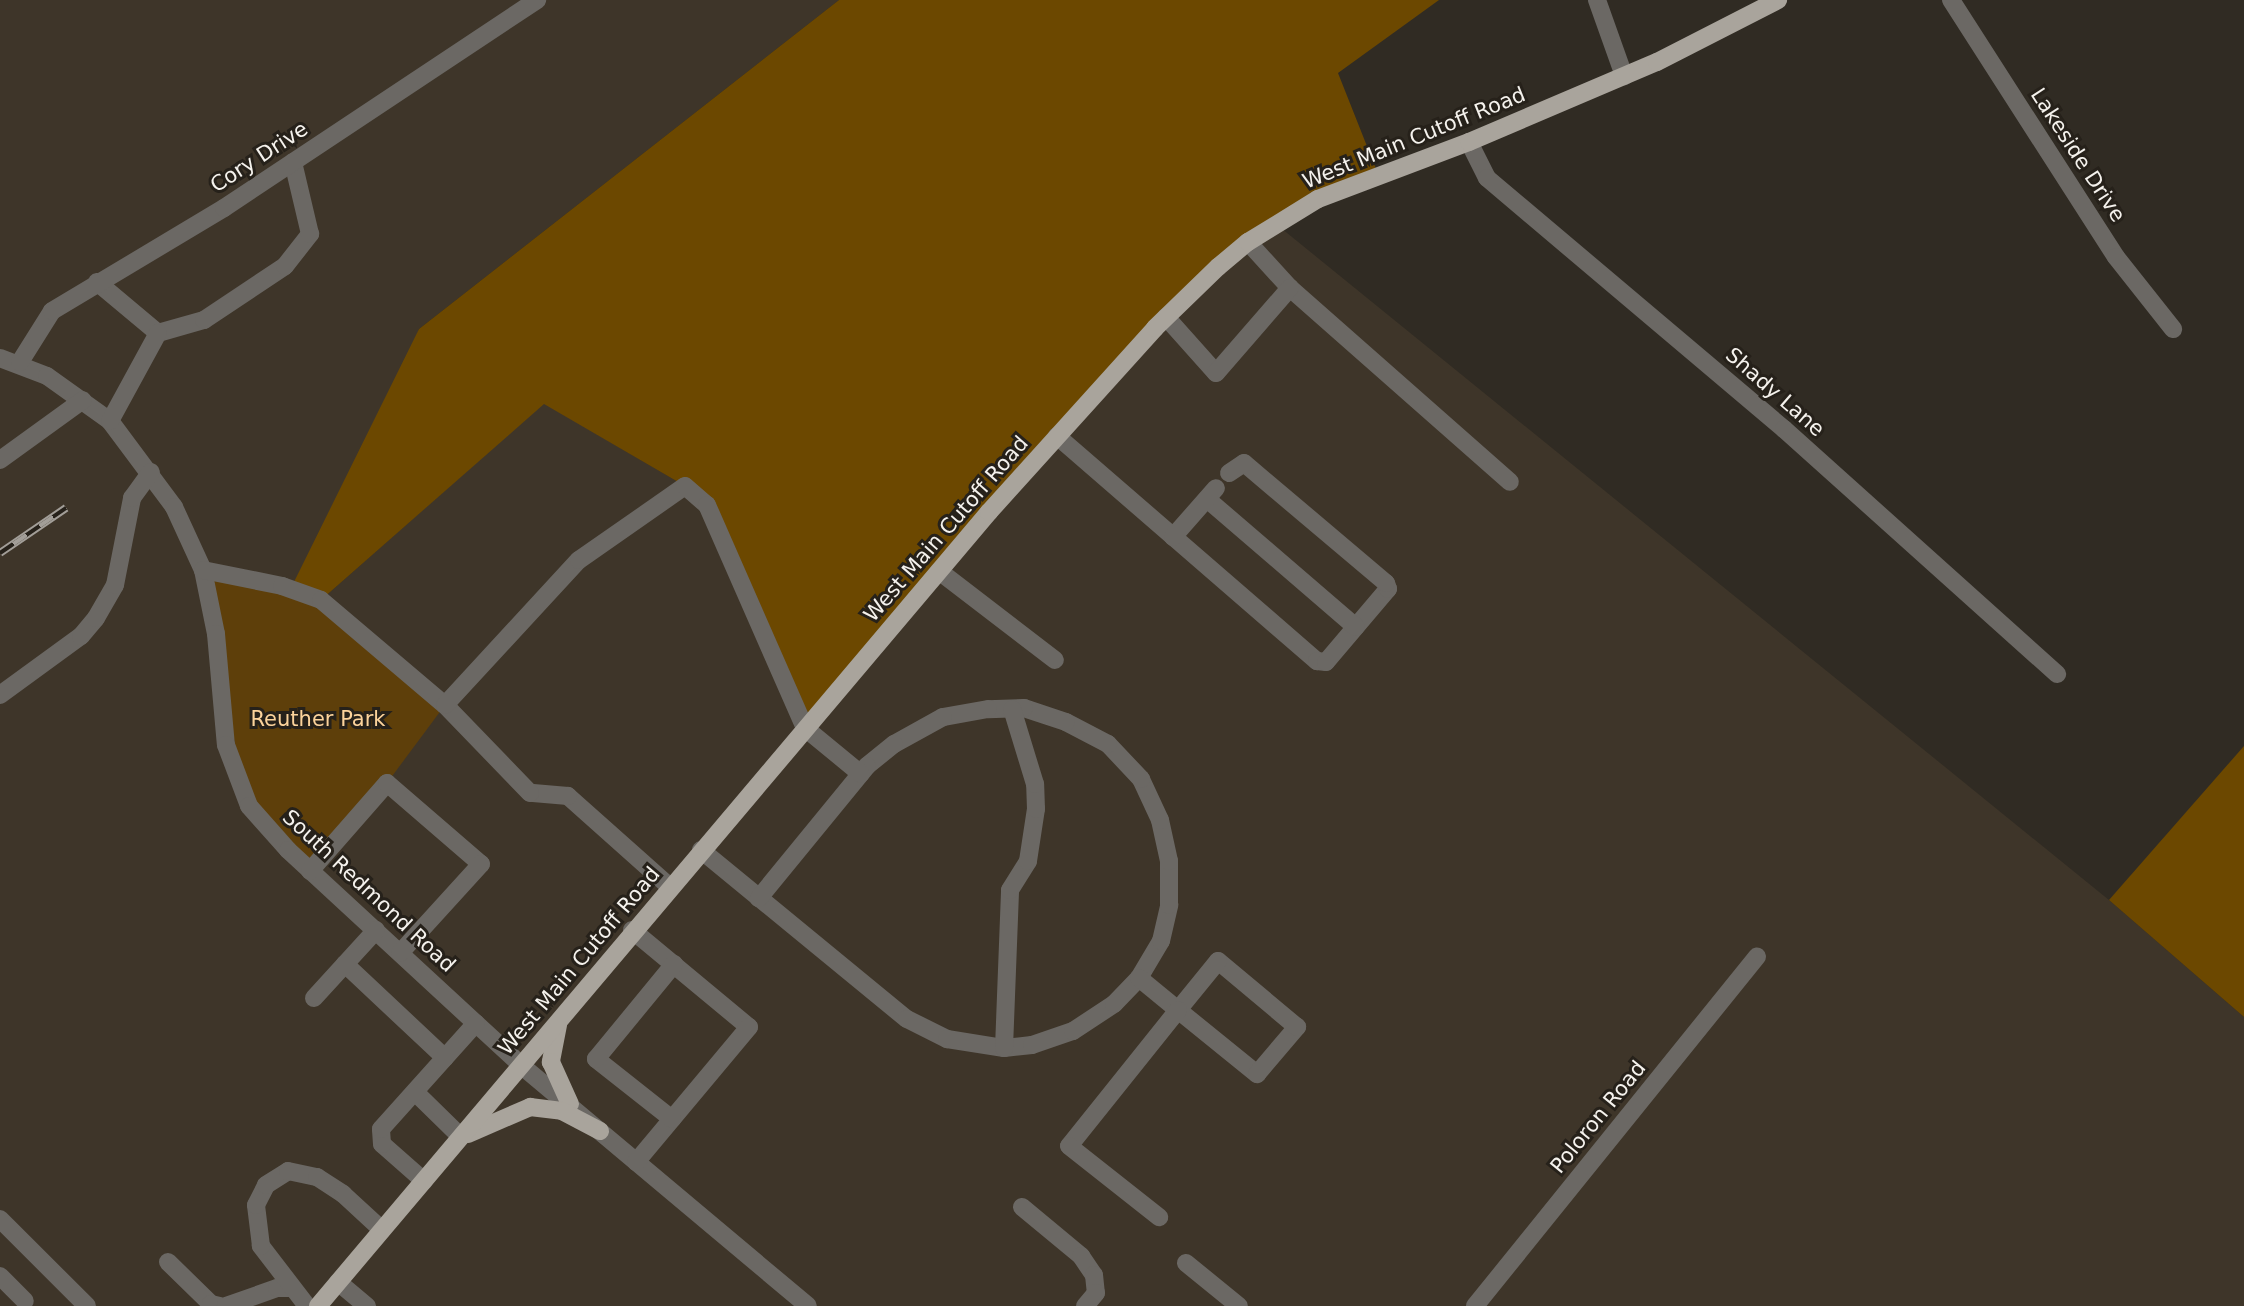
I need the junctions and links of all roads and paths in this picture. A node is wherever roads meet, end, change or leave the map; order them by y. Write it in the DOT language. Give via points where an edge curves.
graph roads {
  1 [pos="537,0"];
  2 [pos="1597,0"];
  3 [pos="1778,0"];
  4 [pos="1951,0"];
  5 [pos="1755,5"];
  6 [pos="1624,76"];
  7 [pos="1469,142"];
  8 [pos="293,162"];
  9 [pos="1248,242"];
  10 [pos="97,282"];
  11 [pos="1290,288"];
  12 [pos="1166,317"];
  13 [pos="2173,329"];
  14 [pos="158,333"];
  15 [pos="0,358"];
  16 [pos="20,362"];
  17 [pos="83,400"];
  18 [pos="110,421"];
  19 [pos="1057,436"];
  20 [pos="0,460"];
  21 [pos="151,472"];
  22 [pos="1229,473"];
  23 [pos="1510,481"];
  24 [pos="1173,537"];
  25 [pos="203,570"];
  26 [pos="939,571"];
  27 [pos="1356,627"];
  28 [pos="1055,660"];
  29 [pos="2057,674"];
  30 [pos="0,695"];
  31 [pos="445,705"];
  32 [pos="1012,709"];
  33 [pos="806,728"];
  34 [pos="861,774"];
  35 [pos="701,850"];
  36 [pos="310,871"];
  37 [pos="670,887"];
  38 [pos="759,898"];
  39 [pos="376,930"];
  40 [pos="632,930"];
  41 [pos="400,953"];
  42 [pos="1756,957"];
  43 [pos="345,964"];
  44 [pos="674,964"];
  45 [pos="1139,978"];
  46 [pos="314,998"];
  47 [pos="1178,1010"];
  48 [pos="562,1014"];
  49 [pos="476,1023"];
  50 [pos="1004,1048"];
  51 [pos="445,1058"];
  52 [pos="522,1066"];
  53 [pos="415,1092"];
  54 [pos="570,1104"];
  55 [pos="672,1119"];
  56 [pos="600,1131"];
  57 [pos="461,1138"];
  58 [pos="636,1162"];
  59 [pos="424,1181"];
  60 [pos="1022,1207"];
  61 [pos="1159,1217"];
  62 [pos="0,1219"];
  63 [pos="382,1230"];
  64 [pos="168,1262"];
  65 [pos="1186,1263"];
  66 [pos="0,1276"];
  67 [pos="338,1282"];
  68 [pos="291,1288"];
  69 [pos="26,1301"];
  70 [pos="87,1306"];
  71 [pos="220,1306"];
  72 [pos="226,1306"];
  73 [pos="307,1306"];
  74 [pos="318,1306"];
  75 [pos="367,1306"];
  76 [pos="808,1306"];
  77 [pos="1085,1306"];
  78 [pos="1240,1306"];
  79 [pos="1475,1306"];
  1 -- 8 [label="street, Cory Drive"];
  2 -- 6 [label="street"];
  3 -- 5 [label="main road, West Main Cutoff Road"];
  4 -- 13 [label="street, Lakeside Drive" via="2116,257"];
  5 -- 6 [label="main road, West Main Cutoff Road"];
  6 -- 7 [label="main road, West Main Cutoff Road"];
  7 -- 9 [label="main road, West Main Cutoff Road" via="1318,198"];
  7 -- 29 [label="street, Shady Lane" via="1487,178 1784,429"];
  8 -- 10 [label="street, Cory Drive"];
  8 -- 14 [label="street" via="310,234 285,266 204,320"];
  9 -- 11 [label="street"];
  9 -- 12 [label="main road, West Main Cutoff Road"];
  10 -- 14 [label="street"];
  10 -- 16 [label="street, Cory Drive" via="42,320"];
  11 -- 12 [label="street" via="1216,373"];
  11 -- 23 [label="street"];
  12 -- 19 [label="main road, West Main Cutoff Road"];
  14 -- 18 [label="street"];
  15 -- 16 [label="street, South Redmond Road"];
  16 -- 17 [label="street, South Redmond Road"];
  17 -- 18 [label="street, South Redmond Road"];
  17 -- 20 [label="street"];
  18 -- 21 [label="street, South Redmond Road"];
  19 -- 24 [label="street"];
  19 -- 26 [label="main road, West Main Cutoff Road"];
  21 -- 25 [label="street, South Redmond Road" via="174,507"];
  21 -- 30 [label="street" via="132,498 115,585 96,618 81,636"];
  22 -- 27 [label="street" via="1244,463 1386,583 1388,589"];
  24 -- 27 [label="street" via="1317,661 1326,662"];
  24 -- 27 [label="street" via="1212,494"];
  25 -- 31 [label="street" via="282,586 321,600"];
  25 -- 36 [label="street, South Redmond Road" via="233,772 249,806"];
  26 -- 28 [label="street"];
  26 -- 33 [label="main road, West Main Cutoff Road"];
  31 -- 33 [label="street" via="579,560 685,486 707,505"];
  31 -- 37 [label="street" via="530,793 568,796"];
  32 -- 34 [label="street" via="943,717 894,744"];
  32 -- 45 [label="street" via="1066,722 1108,744 1146,789 1160,820 1169,861 1169,905 1161,941"];
  32 -- 50 [label="street" via="1035,784 1036,809 1028,861 1010,890"];
  33 -- 34 [label="street"];
  33 -- 35 [label="main road, West Main Cutoff Road"];
  34 -- 38 [label="street"];
  35 -- 37 [label="main road, West Main Cutoff Road"];
  35 -- 38 [label="street"];
  36 -- 39 [label="street, South Redmond Road"];
  36 -- 41 [label="street" via="387,783 481,864"];
  37 -- 40 [label="main road, West Main Cutoff Road"];
  38 -- 50 [label="street" via="907,1019 947,1039"];
  39 -- 41 [label="street, South Redmond Road"];
  39 -- 43 [label="street"];
  40 -- 44 [label="street"];
  40 -- 48 [label="main road, West Main Cutoff Road"];
  41 -- 49 [label="street, South Redmond Road"];
  42 -- 79 [label="street, Poloron Road"];
  43 -- 46 [label="street"];
  43 -- 51 [label="street"];
  44 -- 55 [label="street" via="749,1027"];
  44 -- 55 [label="street" via="596,1059"];
  45 -- 47 [label="street"];
  45 -- 50 [label="street" via="1114,1004 1073,1031 1032,1045"];
  47 -- 47 [label="street" via="1257,1074 1297,1027 1218,961"];
  47 -- 61 [label="street" via="1069,1146"];
  48 -- 52 [label="main road, West Main Cutoff Road"];
  48 -- 54 [label="main road" via="551,1062"];
  49 -- 51 [label="street"];
  49 -- 52 [label="street, South Redmond Road"];
  51 -- 53 [label="street"];
  52 -- 54 [label="street, South Redmond Road"];
  52 -- 57 [label="main road, West Main Cutoff Road"];
  53 -- 57 [label="street"];
  53 -- 59 [label="street" via="379,1138"];
  54 -- 56 [label="street, South Redmond Road"];
  55 -- 58 [label="street"];
  56 -- 57 [label="main road" via="562,1111 530,1107"];
  56 -- 58 [label="street, South Redmond Road"];
  57 -- 59 [label="main road, West Main Cutoff Road"];
  58 -- 76 [label="street, South Redmond Road"];
  59 -- 63 [label="main road, West Main Cutoff Road"];
  60 -- 77 [label="street" via="1081,1256 1094,1275 1096,1293"];
  62 -- 70 [label="street"];
  63 -- 67 [label="main road, West Main Cutoff Road"];
  63 -- 68 [label="street" via="317,1177 288,1171 276,1175 257,1205 256,1224 271,1265"];
  64 -- 71 [label="street" via="211,1304"];
  65 -- 78 [label="street"];
  66 -- 69 [label="street"];
  67 -- 74 [label="main road, West Main Cutoff Road"];
  67 -- 75 [label="street"];
  68 -- 72 [label="street" via="277,1287"];
  68 -- 73 [label="street"];
}
